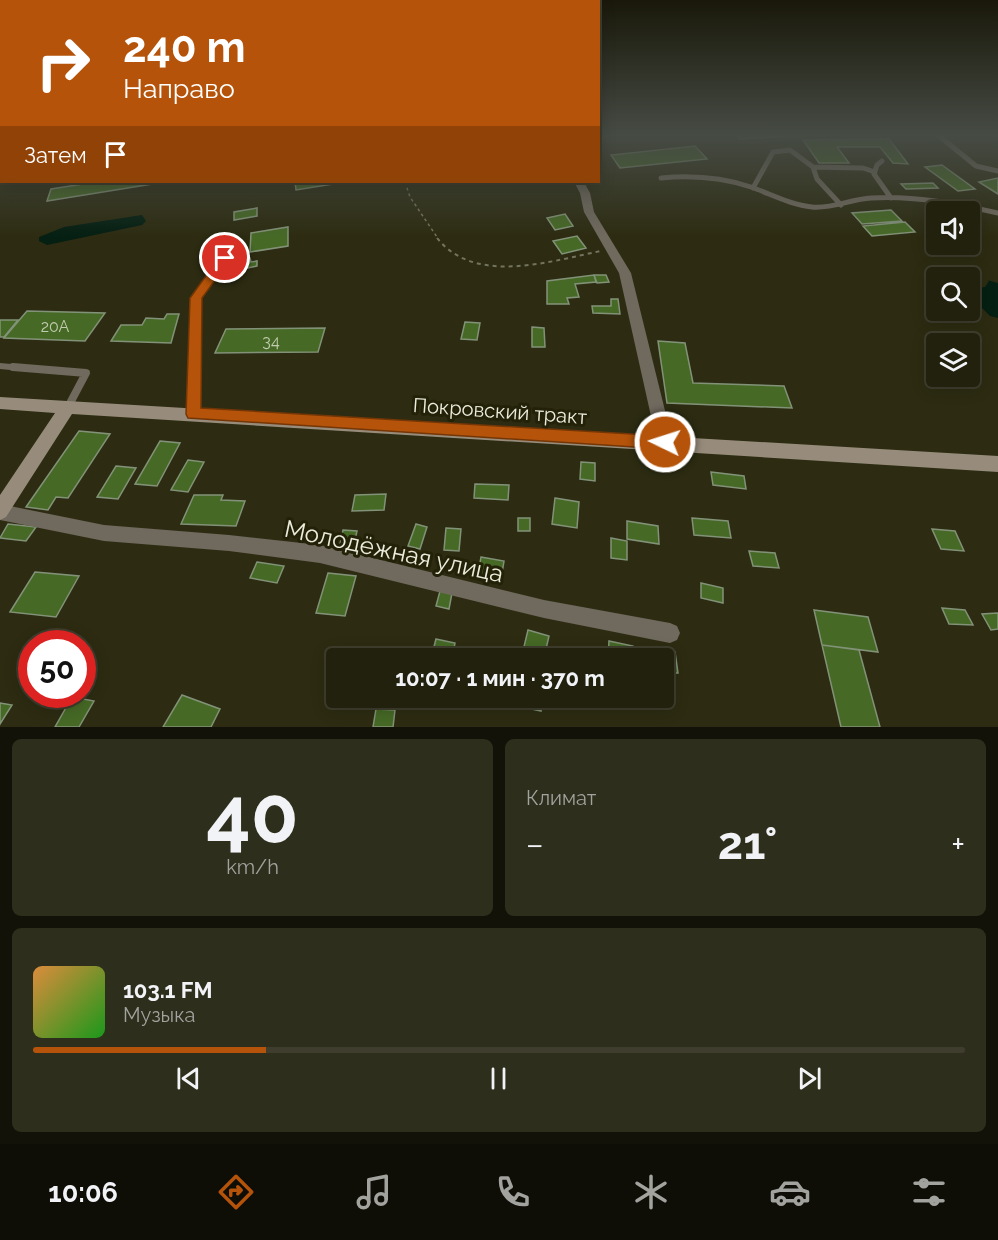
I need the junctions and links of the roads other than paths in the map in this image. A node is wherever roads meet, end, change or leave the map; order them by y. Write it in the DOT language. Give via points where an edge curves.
graph roads {
  1 [pos="764,169"];
  2 [pos="814,169"];
  3 [pos="866,169"];
  4 [pos="876,169"];
  5 [pos="875,172"];
  6 [pos="662,178"];
  7 [pos="580,183"];
  8 [pos="753,188"];
  9 [pos="891,198"];
  10 [pos="841,205"];
  11 [pos="998,213"];
  12 [pos="231,237"];
  13 [pos="0,366"];
  14 [pos="0,403"];
  15 [pos="68,407"];
  16 [pos="193,414"];
  17 [pos="665,442"];
  18 [pos="998,464"];
  19 [pos="0,511"];
  20 [pos="670,633"];
  1 -- 8 [label="lane"];
  2 -- 10 [label="lane" via="817,179"];
  3 -- 5 [label="lane"];
  4 -- 5 [label="lane"];
  5 -- 9 [label="lane"];
  6 -- 8 [label="lane" via="696,174"];
  7 -- 17 [label="street" via="589,212 625,273"];
  8 -- 10 [label="lane" via="807,207"];
  9 -- 10 [label="lane" via="865,198"];
  9 -- 11 [label="lane"];
  12 -- 16 [label="lane" via="225,258 196,298"];
  13 -- 15 [label="lane" via="86,373"];
  14 -- 15 [label="main road, Покровский тракт"];
  15 -- 16 [label="main road, Покровский тракт"];
  15 -- 19 [label="main road"];
  16 -- 17 [label="main road, Покровский тракт"];
  17 -- 18 [label="main road, Покровский тракт"];
  19 -- 20 [label="street, Молодёжная улица" via="105,533 320,555 544,609"];
}
